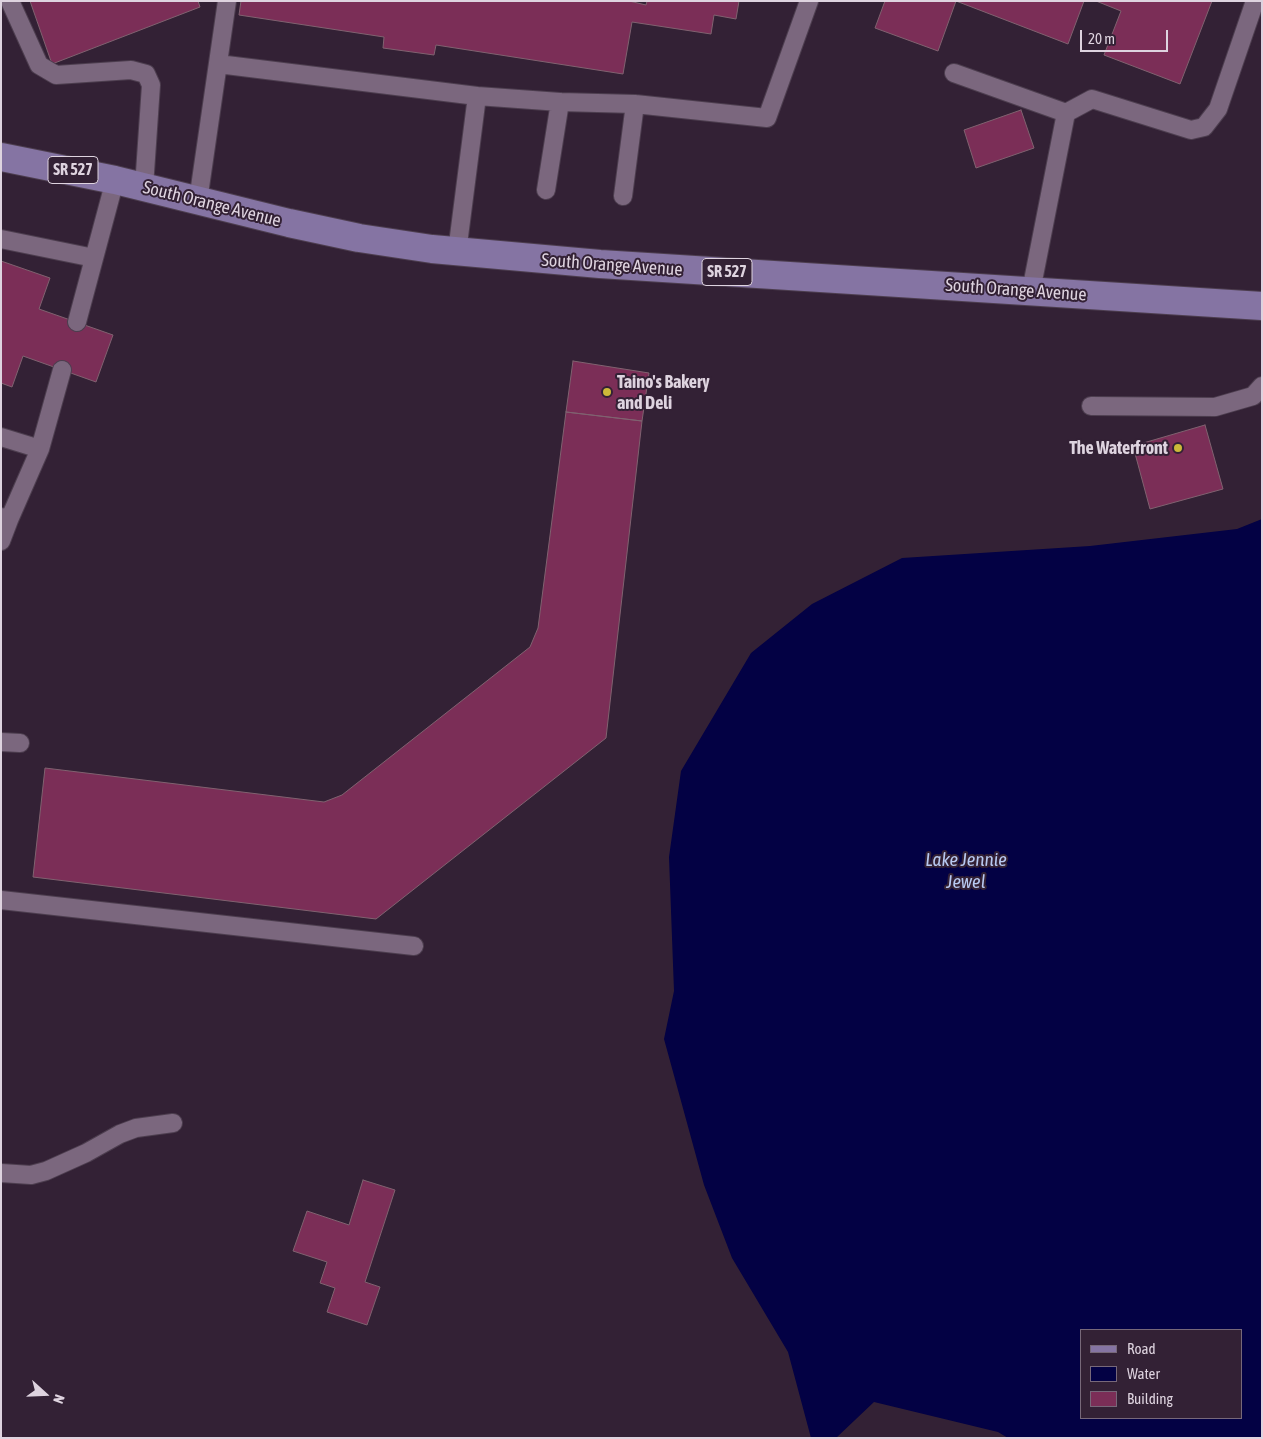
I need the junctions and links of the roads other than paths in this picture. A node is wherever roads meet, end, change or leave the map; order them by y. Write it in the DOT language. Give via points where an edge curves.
graph roads {
  1 [pos="10,1"];
  2 [pos="227,1"];
  3 [pos="809,1"];
  4 [pos="1255,1"];
  5 [pos="218,64"];
  6 [pos="954,73"];
  7 [pos="477,96"];
  8 [pos="560,102"];
  9 [pos="634,104"];
  10 [pos="1066,113"];
  11 [pos="1,157"];
  12 [pos="116,180"];
  13 [pos="144,187"];
  14 [pos="546,190"];
  15 [pos="622,196"];
  16 [pos="198,201"];
  17 [pos="1,239"];
  18 [pos="457,252"];
  19 [pos="94,258"];
  20 [pos="1031,291"];
  21 [pos="1262,306"];
  22 [pos="77,322"];
  23 [pos="62,370"];
  24 [pos="1262,386"];
  25 [pos="1091,406"];
  26 [pos="1,437"];
  27 [pos="40,449"];
  28 [pos="5,518"];
  29 [pos="1,541"];
  30 [pos="1,742"];
  31 [pos="20,742"];
  32 [pos="1,900"];
  33 [pos="414,946"];
  34 [pos="173,1123"];
  35 [pos="1,1172"];
  1 -- 13 [label="lane" via="39,65 56,75 131,70 146,74 151,85"];
  2 -- 5 [label="lane"];
  3 -- 9 [label="lane" via="767,118"];
  4 -- 10 [label="lane" via="1218,109 1204,127 1191,130 1092,99"];
  5 -- 7 [label="lane"];
  5 -- 16 [label="lane"];
  6 -- 10 [label="lane"];
  7 -- 8 [label="lane"];
  7 -- 18 [label="lane"];
  8 -- 9 [label="lane"];
  8 -- 14 [label="lane"];
  9 -- 15 [label="lane"];
  10 -- 20 [label="lane"];
  11 -- 12 [label="main road, South Orange Avenue / SR 527"];
  12 -- 13 [label="main road, South Orange Avenue / SR 527"];
  12 -- 19 [label="lane"];
  13 -- 16 [label="main road, South Orange Avenue / SR 527"];
  16 -- 18 [label="main road, South Orange Avenue / SR 527" via="359,238"];
  17 -- 19 [label="lane"];
  18 -- 20 [label="main road, South Orange Avenue / SR 527" via="576,263"];
  19 -- 22 [label="lane"];
  20 -- 21 [label="main road, South Orange Avenue / SR 527"];
  23 -- 27 [label="lane"];
  24 -- 25 [label="lane" via="1253,396 1215,407"];
  26 -- 27 [label="lane"];
  27 -- 28 [label="lane"];
  28 -- 29 [label="lane"];
  30 -- 31 [label="lane"];
  32 -- 33 [label="lane"];
  34 -- 35 [label="lane" via="136,1128 120,1134 46,1171 31,1175"];
}
